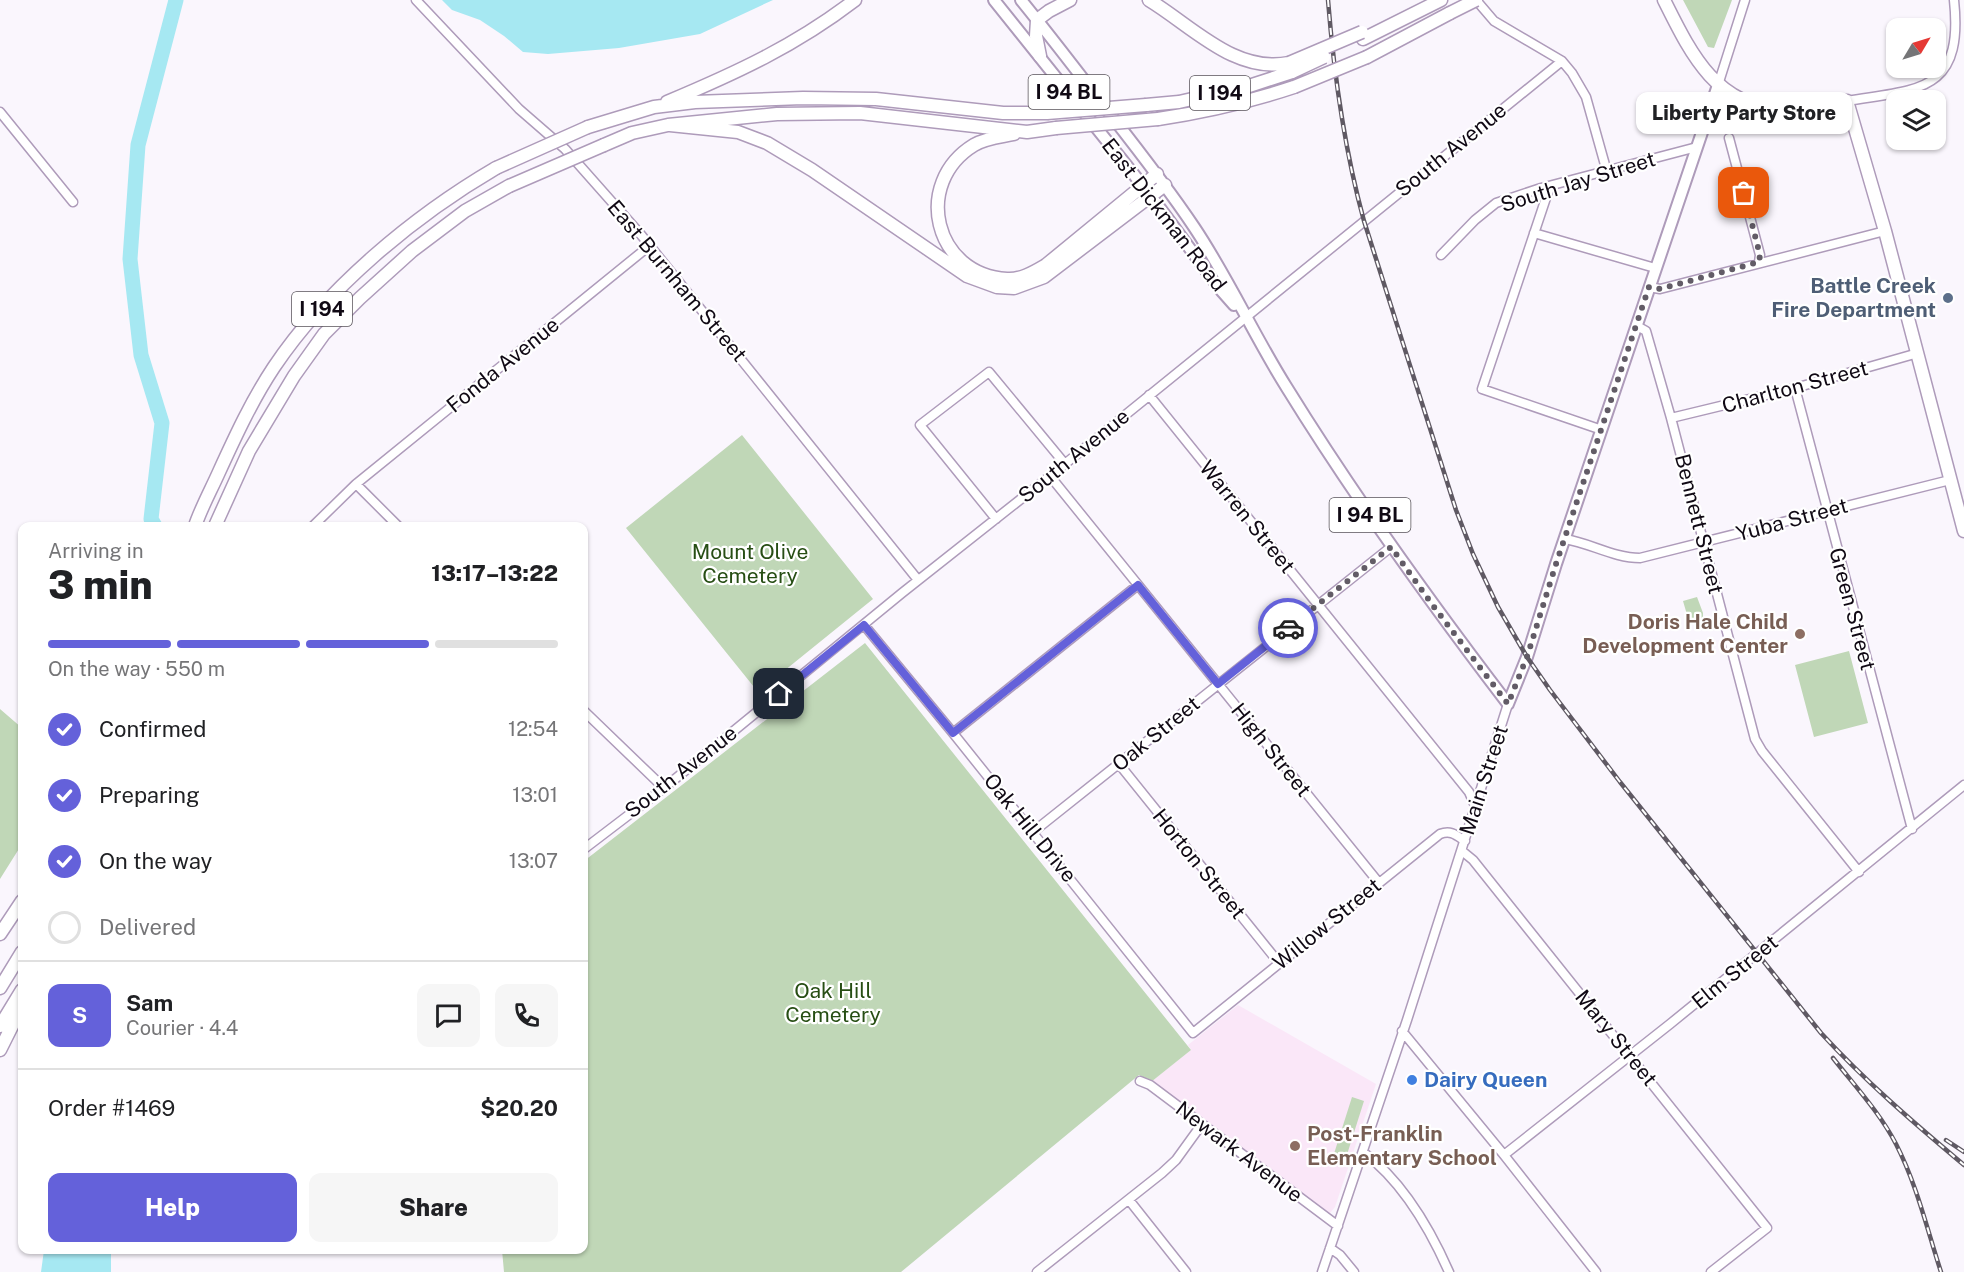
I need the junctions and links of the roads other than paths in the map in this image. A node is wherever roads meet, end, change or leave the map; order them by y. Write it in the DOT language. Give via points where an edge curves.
graph roads {
  1 [pos="416,0"];
  2 [pos="855,0"];
  3 [pos="994,0"];
  4 [pos="1021,0"];
  5 [pos="1070,0"];
  6 [pos="1149,0"];
  7 [pos="1440,0"];
  8 [pos="1476,0"];
  9 [pos="1664,0"];
  10 [pos="1745,0"];
  11 [pos="1954,0"];
  12 [pos="1037,20"];
  13 [pos="1040,56"];
  14 [pos="1562,61"];
  15 [pos="1291,67"];
  16 [pos="1718,85"];
  17 [pos="1848,101"];
  18 [pos="654,107"];
  19 [pos="0,112"];
  20 [pos="670,125"];
  21 [pos="1027,132"];
  22 [pos="1729,138"];
  23 [pos="1697,147"];
  24 [pos="1607,172"];
  25 [pos="1156,174"];
  26 [pos="1142,185"];
  27 [pos="1165,185"];
  28 [pos="1550,186"];
  29 [pos="1151,196"];
  30 [pos="73,202"];
  31 [pos="1885,231"];
  32 [pos="1534,233"];
  33 [pos="650,247"];
  34 [pos="1441,255"];
  35 [pos="1759,262"];
  36 [pos="1655,268"];
  37 [pos="1649,287"];
  38 [pos="1245,317"];
  39 [pos="1637,326"];
  40 [pos="1918,353"];
  41 [pos="1795,388"];
  42 [pos="1149,395"];
  43 [pos="1671,418"];
  44 [pos="1602,429"];
  45 [pos="1065,464"];
  46 [pos="1050,476"];
  47 [pos="1950,480"];
  48 [pos="356,484"];
  49 [pos="1826,510"];
  50 [pos="996,519"];
  51 [pos="218,521"];
  52 [pos="197,522"];
  53 [pos="317,522"];
  54 [pos="394,522"];
  55 [pos="1964,531"];
  56 [pos="1565,539"];
  57 [pos="1704,543"];
  58 [pos="1391,547"];
  59 [pos="918,580"];
  60 [pos="1138,585"];
  61 [pos="1318,605"];
  62 [pos="864,625"];
  63 [pos="1218,684"];
  64 [pos="1508,704"];
  65 [pos="588,715"];
  66 [pos="953,733"];
  67 [pos="1119,764"];
  68 [pos="1964,785"];
  69 [pos="664,788"];
  70 [pos="1476,809"];
  71 [pos="1912,829"];
  72 [pos="1033,832"];
  73 [pos="1465,841"];
  74 [pos="588,846"];
  75 [pos="1462,851"];
  76 [pos="1858,872"];
  77 [pos="1379,883"];
  78 [pos="18,907"];
  79 [pos="0,934"];
  80 [pos="18,959"];
  81 [pos="1279,963"];
  82 [pos="0,988"];
  83 [pos="18,997"];
  84 [pos="18,1014"];
  85 [pos="0,1026"];
  86 [pos="1402,1030"];
  87 [pos="1193,1033"];
  88 [pos="0,1050"];
  89 [pos="1629,1055"];
  90 [pos="1140,1081"];
  91 [pos="1202,1125"];
  92 [pos="1363,1152"];
  93 [pos="1504,1155"];
  94 [pos="1129,1200"];
  95 [pos="1338,1226"];
  96 [pos="1330,1248"];
  97 [pos="1037,1272"];
  98 [pos="1186,1272"];
  99 [pos="1322,1272"];
  100 [pos="1354,1272"];
  101 [pos="1449,1272"];
  102 [pos="1596,1272"];
  103 [pos="1711,1272"];
  1 -- 33 [label="street, East Burnham Street" via="519,109 565,149"];
  2 -- 18 [label="highway" via="825,23 760,61"];
  3 -- 13 [label="main road, East Dickman Road / I 94 BL"];
  4 -- 12 [label="main road, East Dickman Road / I 94 BL"];
  5 -- 12 [label="highway"];
  6 -- 15 [label="highway" via="1232,55 1257,64"];
  7 -- 15 [label="highway, I 194, bridge" via="1380,31"];
  8 -- 14 [label="street" via="1494,21"];
  8 -- 21 [label="highway, I 194, bridge" via="1367,57 1253,101 1158,119"];
  9 -- 16 [label="highway" via="1701,66"];
  10 -- 16 [label="street"];
  11 -- 17 [label="street" via="1961,29 1959,50 1940,79 1912,91"];
  12 -- 13 [label="highway"];
  12 -- 25 [label="main road, East Dickman Road / I 94 BL"];
  13 -- 26 [label="main road, East Dickman Road / I 94 BL"];
  14 -- 24 [label="street" via="1586,97"];
  14 -- 38 [label="street, South Avenue"];
  15 -- 18 [label="highway, I 194, bridge" via="1249,86 1179,102 1047,113 1003,113 876,99 802,98"];
  16 -- 17 [label="highway" via="1728,94 1774,109"];
  16 -- 23 [label="main road, Main Street"];
  17 -- 31 [label="highway"];
  18 -- 52 [label="highway, I 194, bridge" via="588,127 496,168 404,230 344,285 273,368 234,439"];
  19 -- 30 [label="street"];
  20 -- 21 [label="highway, I 194" via="777,114 860,113"];
  20 -- 29 [label="highway" via="738,132 767,143 967,276 997,287 1014,288 1044,277"];
  20 -- 51 [label="highway, I 194, bridge" via="632,134 509,186 465,210 412,251 324,334 249,451"];
  21 -- 26 [label="highway" via="985,139 973,146 948,170 940,186 937,214 949,248 964,264 986,275 1008,279 1026,276 1046,265"];
  22 -- 35 [label="street"];
  23 -- 24 [label="street, South Jay Street"];
  23 -- 36 [label="main road, Main Street"];
  24 -- 28 [label="street, South Jay Street"];
  25 -- 26 [label="highway"];
  25 -- 27 [label="main road, East Dickman Road / I 94 BL"];
  26 -- 29 [label="main road, East Dickman Road / I 94 BL"];
  27 -- 29 [label="highway"];
  27 -- 38 [label="main road, East Dickman Road / I 94 BL" via="1222,271"];
  28 -- 32 [label="street"];
  28 -- 34 [label="street, South Jay Street" via="1496,203"];
  29 -- 38 [label="main road, East Dickman Road / I 94 BL"];
  31 -- 35 [label="street"];
  31 -- 40 [label="highway"];
  32 -- 36 [label="street"];
  32 -- 44 [label="street" via="1482,389"];
  33 -- 48 [label="street, Fonda Avenue"];
  33 -- 59 [label="street, East Burnham Street"];
  35 -- 37 [label="street" via="1660,289"];
  36 -- 37 [label="main road, Main Street"];
  37 -- 39 [label="main road, Main Street"];
  38 -- 42 [label="street, South Avenue"];
  38 -- 58 [label="main road, East Dickman Road / I 94 BL"];
  39 -- 43 [label="street, Bennett Street" via="1646,331"];
  39 -- 44 [label="main road, Main Street"];
  40 -- 41 [label="street, Charlton Street"];
  40 -- 47 [label="highway"];
  41 -- 43 [label="street, Charlton Street"];
  41 -- 49 [label="street, Green Street"];
  42 -- 45 [label="street, South Avenue"];
  42 -- 61 [label="street, Warren Street"];
  43 -- 57 [label="street, Bennett Street"];
  44 -- 56 [label="main road, Main Street"];
  45 -- 46 [label="street, South Avenue"];
  45 -- 50 [label="street" via="988,372 920,425"];
  46 -- 50 [label="street, South Avenue"];
  46 -- 60 [label="street, High Street"];
  47 -- 49 [label="street, Yuba Street"];
  47 -- 55 [label="highway"];
  48 -- 53 [label="street, Fonda Avenue"];
  48 -- 54 [label="street"];
  49 -- 57 [label="street, Yuba Street"];
  49 -- 71 [label="street, Green Street"];
  50 -- 59 [label="street, South Avenue"];
  56 -- 57 [label="street, Yuba Street" via="1629,558"];
  56 -- 64 [label="main road, Main Street"];
  57 -- 76 [label="street, Bennett Street" via="1755,739"];
  58 -- 61 [label="street, Oak Street"];
  58 -- 64 [label="main road, East Dickman Road / I 94 BL"];
  59 -- 62 [label="street, South Avenue"];
  60 -- 63 [label="street, High Street"];
  60 -- 66 [label="street"];
  61 -- 63 [label="street, Oak Street"];
  61 -- 70 [label="street, Warren Street" via="1469,792"];
  62 -- 66 [label="street, Oak Hill Drive"];
  62 -- 69 [label="street, South Avenue"];
  63 -- 67 [label="street, Oak Street"];
  63 -- 77 [label="street, High Street"];
  64 -- 70 [label="street, Main Street"];
  65 -- 69 [label="street"];
  66 -- 72 [label="street, Oak Hill Drive"];
  67 -- 72 [label="street, Oak Street"];
  67 -- 81 [label="street, Horton Street"];
  68 -- 71 [label="street, Elm Street"];
  69 -- 74 [label="street, South Avenue"];
  70 -- 73 [label="street, Main Street"];
  71 -- 76 [label="street, Elm Street"];
  72 -- 87 [label="street, Oak Hill Drive"];
  73 -- 75 [label="street, Main Street"];
  73 -- 77 [label="street, Willow Street" via="1447,831 1440,834"];
  75 -- 86 [label="street, Main Street"];
  75 -- 89 [label="street, Mary Street"];
  76 -- 89 [label="street, Elm Street"];
  77 -- 81 [label="street, Willow Street"];
  78 -- 79 [label="highway"];
  80 -- 82 [label="highway"];
  81 -- 87 [label="street, Willow Street"];
  83 -- 85 [label="highway"];
  84 -- 88 [label="highway"];
  86 -- 92 [label="street, Main Street"];
  86 -- 93 [label="street"];
  89 -- 93 [label="street, Elm Street"];
  89 -- 103 [label="street, Mary Street" via="1767,1228"];
  90 -- 91 [label="street, Newark Avenue"];
  91 -- 94 [label="street" via="1176,1160"];
  91 -- 95 [label="street, Newark Avenue"];
  92 -- 95 [label="street, Main Street"];
  92 -- 101 [label="street" via="1413,1207"];
  93 -- 102 [label="street"];
  94 -- 97 [label="street"];
  94 -- 98 [label="street"];
  95 -- 96 [label="street, Main Street"];
  96 -- 99 [label="street, Main Street"];
  96 -- 100 [label="street"];
}
